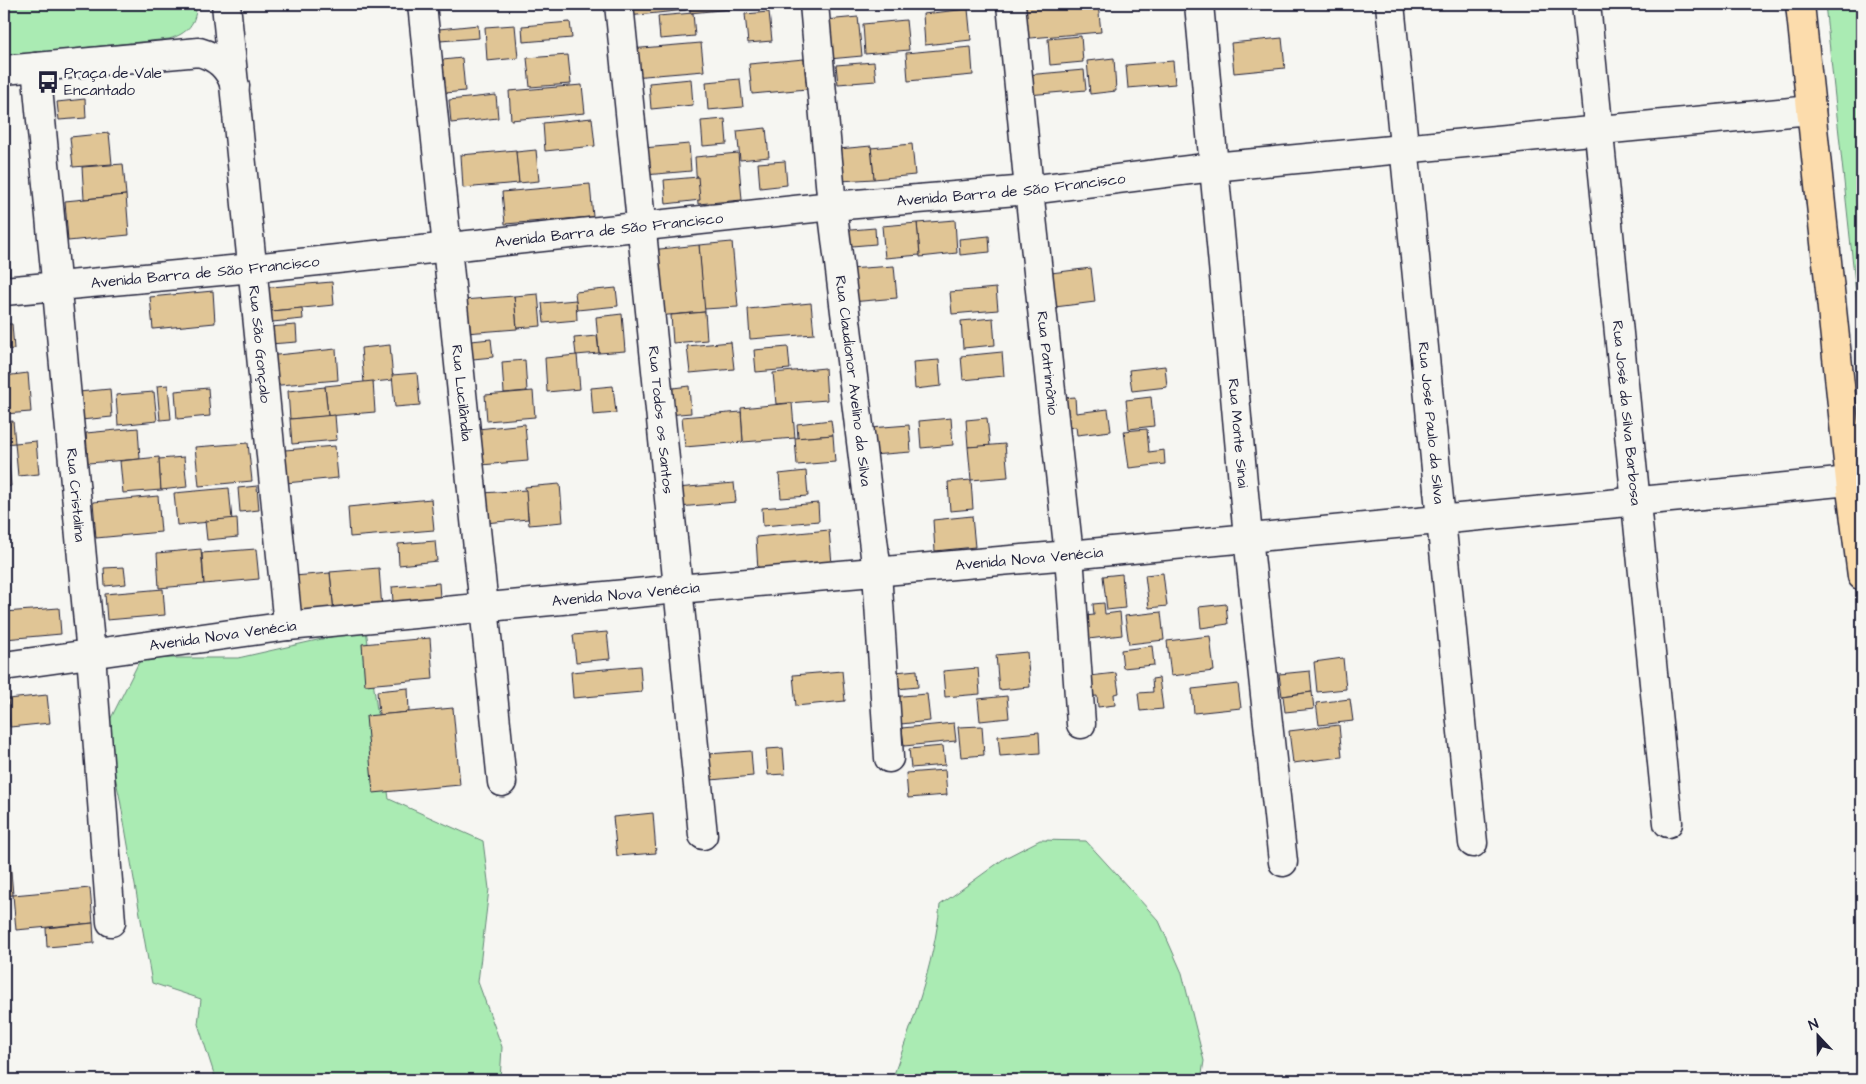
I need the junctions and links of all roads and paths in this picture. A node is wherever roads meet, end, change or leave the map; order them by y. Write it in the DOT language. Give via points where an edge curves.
graph roads {
  1 [pos="226,4"];
  2 [pos="422,4"];
  3 [pos="619,4"];
  4 [pos="814,4"];
  5 [pos="1010,4"];
  6 [pos="1199,4"];
  7 [pos="1390,4"];
  8 [pos="1586,4"];
  9 [pos="1800,4"];
  10 [pos="169,54"];
  11 [pos="36,67"];
  12 [pos="4,70"];
  13 [pos="236,91"];
  14 [pos="1811,110"];
  15 [pos="1599,130"];
  16 [pos="1404,149"];
  17 [pos="1213,167"];
  18 [pos="1028,190"];
  19 [pos="832,206"];
  20 [pos="642,228"];
  21 [pos="447,248"];
  22 [pos="253,268"];
  23 [pos="57,286"];
  24 [pos="4,291"];
  25 [pos="1850,481"];
  26 [pos="1636,500"];
  27 [pos="1441,519"];
  28 [pos="1248,537"];
  29 [pos="1069,555"];
  30 [pos="877,572"];
  31 [pos="1862,576"];
  32 [pos="678,589"];
  33 [pos="483,607"];
  34 [pos="288,626"];
  35 [pos="91,654"];
  36 [pos="4,666"];
  37 [pos="1081,724"];
  38 [pos="889,758"];
  39 [pos="502,782"];
  40 [pos="1668,823"];
  41 [pos="703,835"];
  42 [pos="1473,843"];
  43 [pos="1283,862"];
  44 [pos="111,922"];
  1 -- 10 [label="street" via="219,24 205,40 194,47"];
  1 -- 13 [label="street, Rua São Gonçalo"];
  2 -- 21 [label="street, Rua Lucilândia"];
  3 -- 20 [label="street, Rua Todos os Santos"];
  4 -- 19 [label="street, Rua Claudionor Avelino da Silva"];
  5 -- 18 [label="street, Rua Patrimônio"];
  6 -- 17 [label="street, Rua Monte Sinai"];
  7 -- 16 [label="street, Rua José Paulo da Silva"];
  8 -- 15 [label="street, Rua José da Silva Barbosa"];
  9 -- 14 [label="main road"];
  10 -- 11 [label="street"];
  10 -- 13 [label="street" via="199,52 213,57 230,73"];
  11 -- 12 [label="street"];
  11 -- 23 [label="street, Rua Cristalina"];
  13 -- 22 [label="street, Rua São Gonçalo"];
  14 -- 15 [label="street, Avenida Barra de São Francisco"];
  14 -- 25 [label="main road"];
  15 -- 16 [label="street, Avenida Barra de São Francisco"];
  15 -- 26 [label="street, Rua José da Silva Barbosa"];
  16 -- 17 [label="street, Avenida Barra de São Francisco"];
  16 -- 27 [label="street, Rua José Paulo da Silva"];
  17 -- 18 [label="street, Avenida Barra de São Francisco"];
  17 -- 28 [label="street, Rua Monte Sinai"];
  18 -- 19 [label="street, Avenida Barra de São Francisco"];
  18 -- 29 [label="street, Rua Patrimônio"];
  19 -- 20 [label="street, Avenida Barra de São Francisco"];
  19 -- 30 [label="street, Rua Claudionor Avelino da Silva"];
  20 -- 21 [label="street, Avenida Barra de São Francisco"];
  20 -- 32 [label="street, Rua Todos os Santos"];
  21 -- 22 [label="street, Avenida Barra de São Francisco"];
  21 -- 33 [label="street, Rua Lucilândia"];
  22 -- 23 [label="street, Avenida Barra de São Francisco"];
  22 -- 34 [label="street, Rua São Gonçalo"];
  23 -- 24 [label="street, Avenida Barra de São Francisco"];
  23 -- 35 [label="street, Rua Cristalina"];
  25 -- 26 [label="street, Avenida Nova Venécia"];
  25 -- 31 [label="main road"];
  26 -- 27 [label="street, Avenida Nova Venécia"];
  26 -- 40 [label="street, Rua José da Silva Barbosa"];
  27 -- 28 [label="street, Avenida Nova Venécia"];
  27 -- 42 [label="street, Rua José Paulo da Silva"];
  28 -- 29 [label="street, Avenida Nova Venécia"];
  28 -- 43 [label="street, Rua Monte Sinai"];
  29 -- 30 [label="street, Avenida Nova Venécia"];
  29 -- 37 [label="street, Rua Patrimônio"];
  30 -- 32 [label="street, Avenida Nova Venécia"];
  30 -- 38 [label="street, Rua Claudionor Avelino da Silva"];
  32 -- 33 [label="street, Avenida Nova Venécia"];
  32 -- 41 [label="street, Rua Todos os Santos"];
  33 -- 34 [label="street, Avenida Nova Venécia"];
  33 -- 39 [label="street, Rua Lucilândia"];
  34 -- 35 [label="street, Avenida Nova Venécia"];
  35 -- 36 [label="street, Avenida Nova Venécia"];
  35 -- 44 [label="street, Rua Cristalina"];
}
